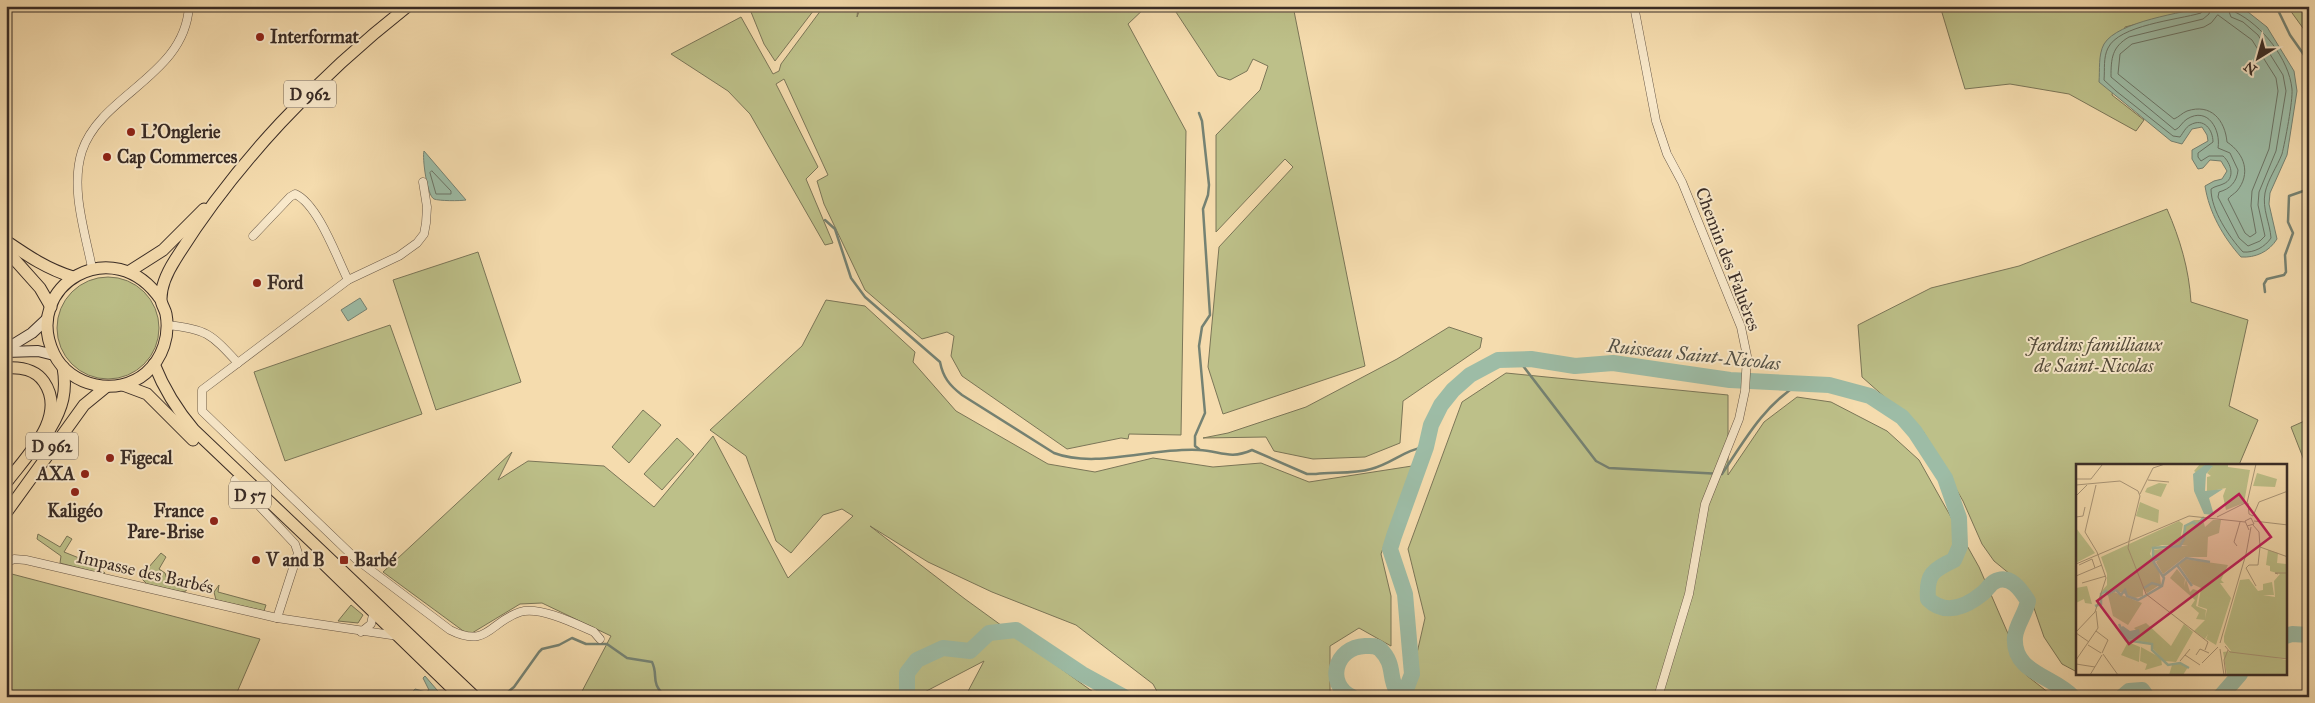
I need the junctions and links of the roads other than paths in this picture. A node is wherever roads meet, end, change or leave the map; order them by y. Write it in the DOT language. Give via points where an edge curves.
graph roads {
  1 [pos="189,6"];
  2 [pos="408,6"];
  3 [pos="1634,6"];
  4 [pos="423,182"];
  5 [pos="222,192"];
  6 [pos="253,236"];
  7 [pos="6,241"];
  8 [pos="6,250"];
  9 [pos="92,268"];
  10 [pos="130,271"];
  11 [pos="73,277"];
  12 [pos="348,280"];
  13 [pos="161,300"];
  14 [pos="49,312"];
  15 [pos="167,326"];
  16 [pos="6,351"];
  17 [pos="54,355"];
  18 [pos="238,363"];
  19 [pos="154,364"];
  20 [pos="63,367"];
  21 [pos="6,368"];
  22 [pos="123,385"];
  23 [pos="106,386"];
  24 [pos="235,480"];
  25 [pos="6,483"];
  26 [pos="6,490"];
  27 [pos="6,513"];
  28 [pos="6,563"];
  29 [pos="371,598"];
  30 [pos="374,612"];
  31 [pos="277,618"];
  32 [pos="360,632"];
  33 [pos="400,636"];
  34 [pos="600,639"];
  35 [pos="461,697"];
  36 [pos="475,697"];
  37 [pos="1658,697"];
  1 -- 9 [label="street" via="187,24 174,50 100,122 82,151 78,191"];
  2 -- 5 [label="main road, D 962" via="310,94"];
  3 -- 37 [label="street, Chemin des Faluères" via="1656,121 1741,327 1746,356 1745,391 1739,419 1705,504 1689,594"];
  4 -- 12 [label="street" via="427,207 424,234 399,256"];
  5 -- 10 [label="main road, D 962" via="163,250"];
  5 -- 13 [label="main road, D 962" via="175,260 165,278"];
  6 -- 12 [label="street" via="295,194 302,197 318,219"];
  7 -- 11 [label="main road" via="45,266"];
  8 -- 14 [label="main road" via="40,288"];
  9 -- 10 [label="main road"];
  9 -- 11 [label="main road"];
  10 -- 13 [label="main road" via="153,288"];
  11 -- 14 [label="main road" via="60,290"];
  12 -- 18 [label="street"];
  13 -- 15 [label="main road"];
  14 -- 16 [label="main road" via="32,333"];
  14 -- 17 [label="main road" via="50,343"];
  15 -- 18 [label="street" via="203,331"];
  15 -- 19 [label="main road" via="164,346"];
  16 -- 17 [label="main road" via="38,351"];
  17 -- 20 [label="main road"];
  18 -- 34 [label="street" via="202,390 202,411 356,559 450,630 464,637 478,638 520,612 540,611 594,632"];
  19 -- 22 [label="main road"];
  19 -- 29 [label="main road, D 57" via="176,410 194,430"];
  20 -- 23 [label="main road" via="90,384"];
  20 -- 26 [label="main road, D 962" via="66,383 61,412"];
  21 -- 25 [label="main road" via="21,367 42,380 50,392 52,406 41,436"];
  22 -- 23 [label="main road"];
  22 -- 24 [label="main road, D 57" via="155,400"];
  23 -- 27 [label="main road, D 962" via="84,405"];
  24 -- 30 [label="main road, D 57"];
  24 -- 31 [label="street" via="295,544 298,554"];
  28 -- 31 [label="street, Impasse des Barbés" via="14,559 26,560"];
  29 -- 30 [label="street"];
  29 -- 36 [label="main road, D 57"];
  30 -- 32 [label="street" via="371,624"];
  30 -- 33 [label="main road, D 57"];
  31 -- 32 [label="street, Impasse des Barbés"];
  32 -- 33 [label="street, Impasse des Barbés"];
  33 -- 35 [label="main road, D 57"];
}
